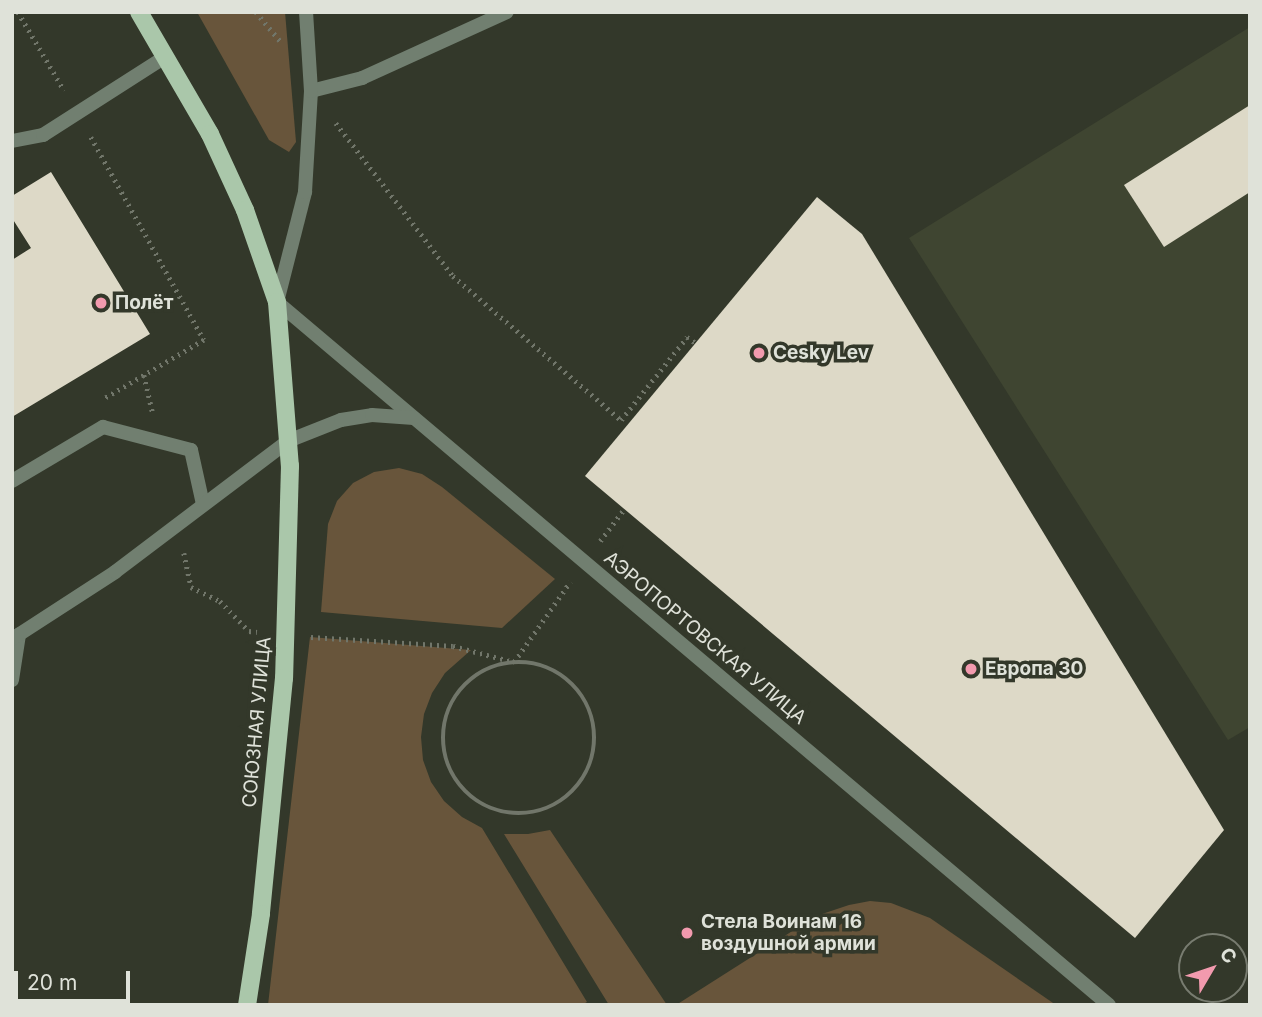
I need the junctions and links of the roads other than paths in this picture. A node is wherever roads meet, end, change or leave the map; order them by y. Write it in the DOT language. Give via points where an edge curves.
graph roads {
  1 [pos="139,12"];
  2 [pos="306,12"];
  3 [pos="508,12"];
  4 [pos="165,57"];
  5 [pos="311,91"];
  6 [pos="12,141"];
  7 [pos="277,302"];
  8 [pos="414,418"];
  9 [pos="288,442"];
  10 [pos="12,481"];
  11 [pos="203,504"];
  12 [pos="15,637"];
  13 [pos="12,680"];
  14 [pos="247,1005"];
  15 [pos="1109,1005"];
  1 -- 4 [label="main road, СОЮЗНАЯ УЛИЦА"];
  2 -- 5 [label="street"];
  3 -- 5 [label="street" via="362,78"];
  4 -- 6 [label="street" via="43,135"];
  4 -- 7 [label="main road, СОЮЗНАЯ УЛИЦА" via="210,134 245,210"];
  5 -- 7 [label="street" via="305,192"];
  7 -- 8 [label="street, АЭРОПОРТОВСКАЯ УЛИЦА"];
  7 -- 9 [label="main road, СОЮЗНАЯ УЛИЦА"];
  8 -- 9 [label="street" via="372,415 341,420"];
  8 -- 15 [label="street, АЭРОПОРТОВСКАЯ УЛИЦА"];
  9 -- 11 [label="street"];
  9 -- 14 [label="main road, СОЮЗНАЯ УЛИЦА" via="285,636 261,914"];
  10 -- 11 [label="street" via="103,427 191,450"];
  11 -- 12 [label="street" via="115,572"];
  12 -- 13 [label="street"];
}
